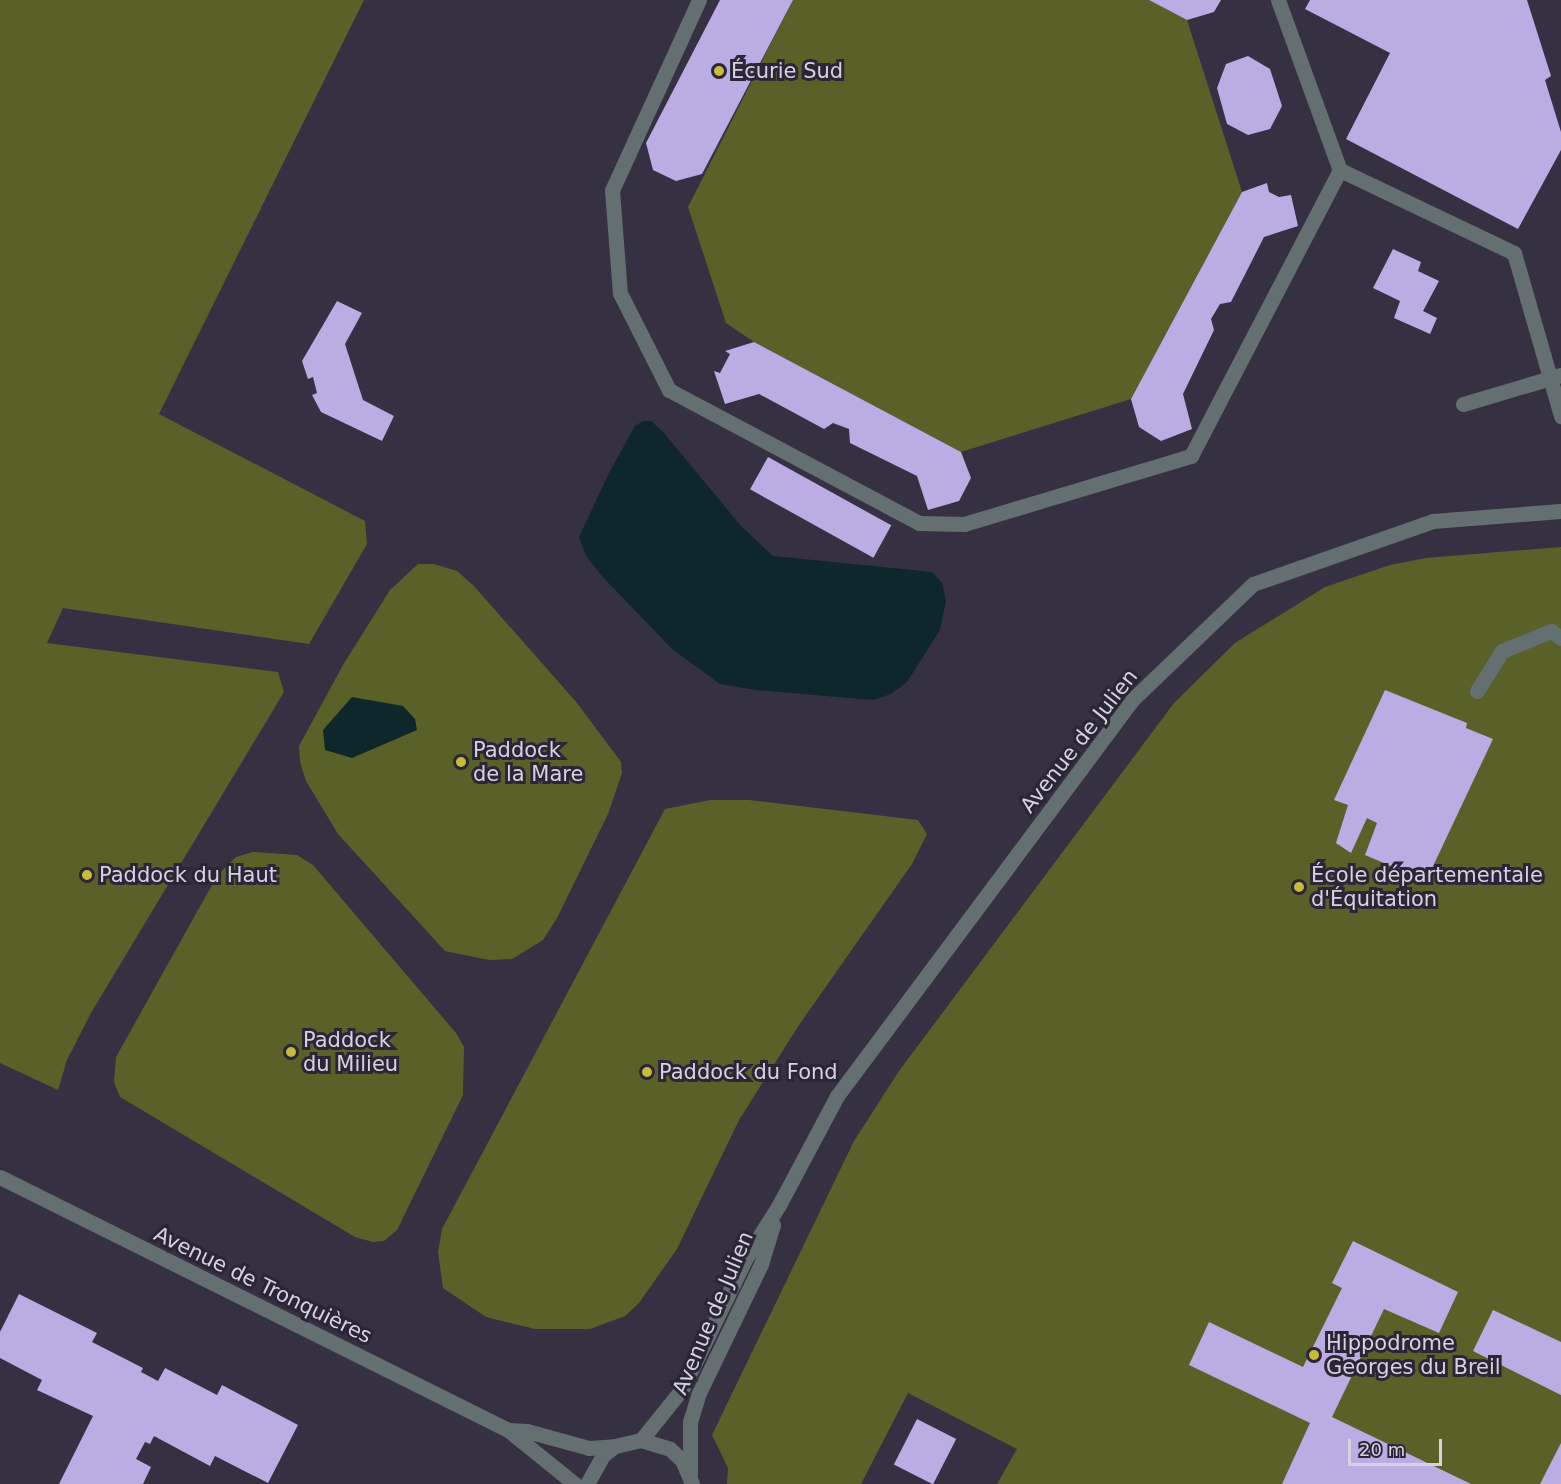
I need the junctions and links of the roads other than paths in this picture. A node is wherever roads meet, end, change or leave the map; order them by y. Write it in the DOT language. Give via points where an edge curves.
graph roads {
  1 [pos="699,0"];
  2 [pos="1278,0"];
  3 [pos="1340,170"];
  4 [pos="1556,377"];
  5 [pos="1463,404"];
  6 [pos="1561,417"];
  7 [pos="1561,511"];
  8 [pos="1561,638"];
  9 [pos="1477,691"];
  10 [pos="0,1177"];
  11 [pos="779,1205"];
  12 [pos="508,1430"];
  13 [pos="641,1440"];
  14 [pos="615,1446"];
  15 [pos="691,1479"];
  16 [pos="574,1484"];
  17 [pos="587,1484"];
  1 -- 3 [label="street" via="612,190 620,293 669,390 919,523 964,524 1191,456"];
  2 -- 3 [label="street"];
  3 -- 4 [label="street" via="1514,253"];
  4 -- 5 [label="street"];
  4 -- 6 [label="street"];
  7 -- 11 [label="street, Avenue de Julien" via="1433,521 1253,584 1133,699 837,1096"];
  8 -- 9 [label="street" via="1551,631 1502,651"];
  10 -- 12 [label="street, Avenue de Tronquières"];
  11 -- 13 [label="street, Avenue de Julien" via="747,1256 682,1389"];
  11 -- 15 [label="street, Avenue de Julien" via="761,1264 699,1393 690,1422"];
  12 -- 14 [label="street, Avenue de Tronquières" via="527,1431 589,1448"];
  12 -- 16 [label="street, Avenue de Tronquières"];
  13 -- 14 [label="street, Avenue de Tronquières"];
  13 -- 15 [label="street" via="670,1449"];
  14 -- 17 [label="street" via="594,1466"];
}
